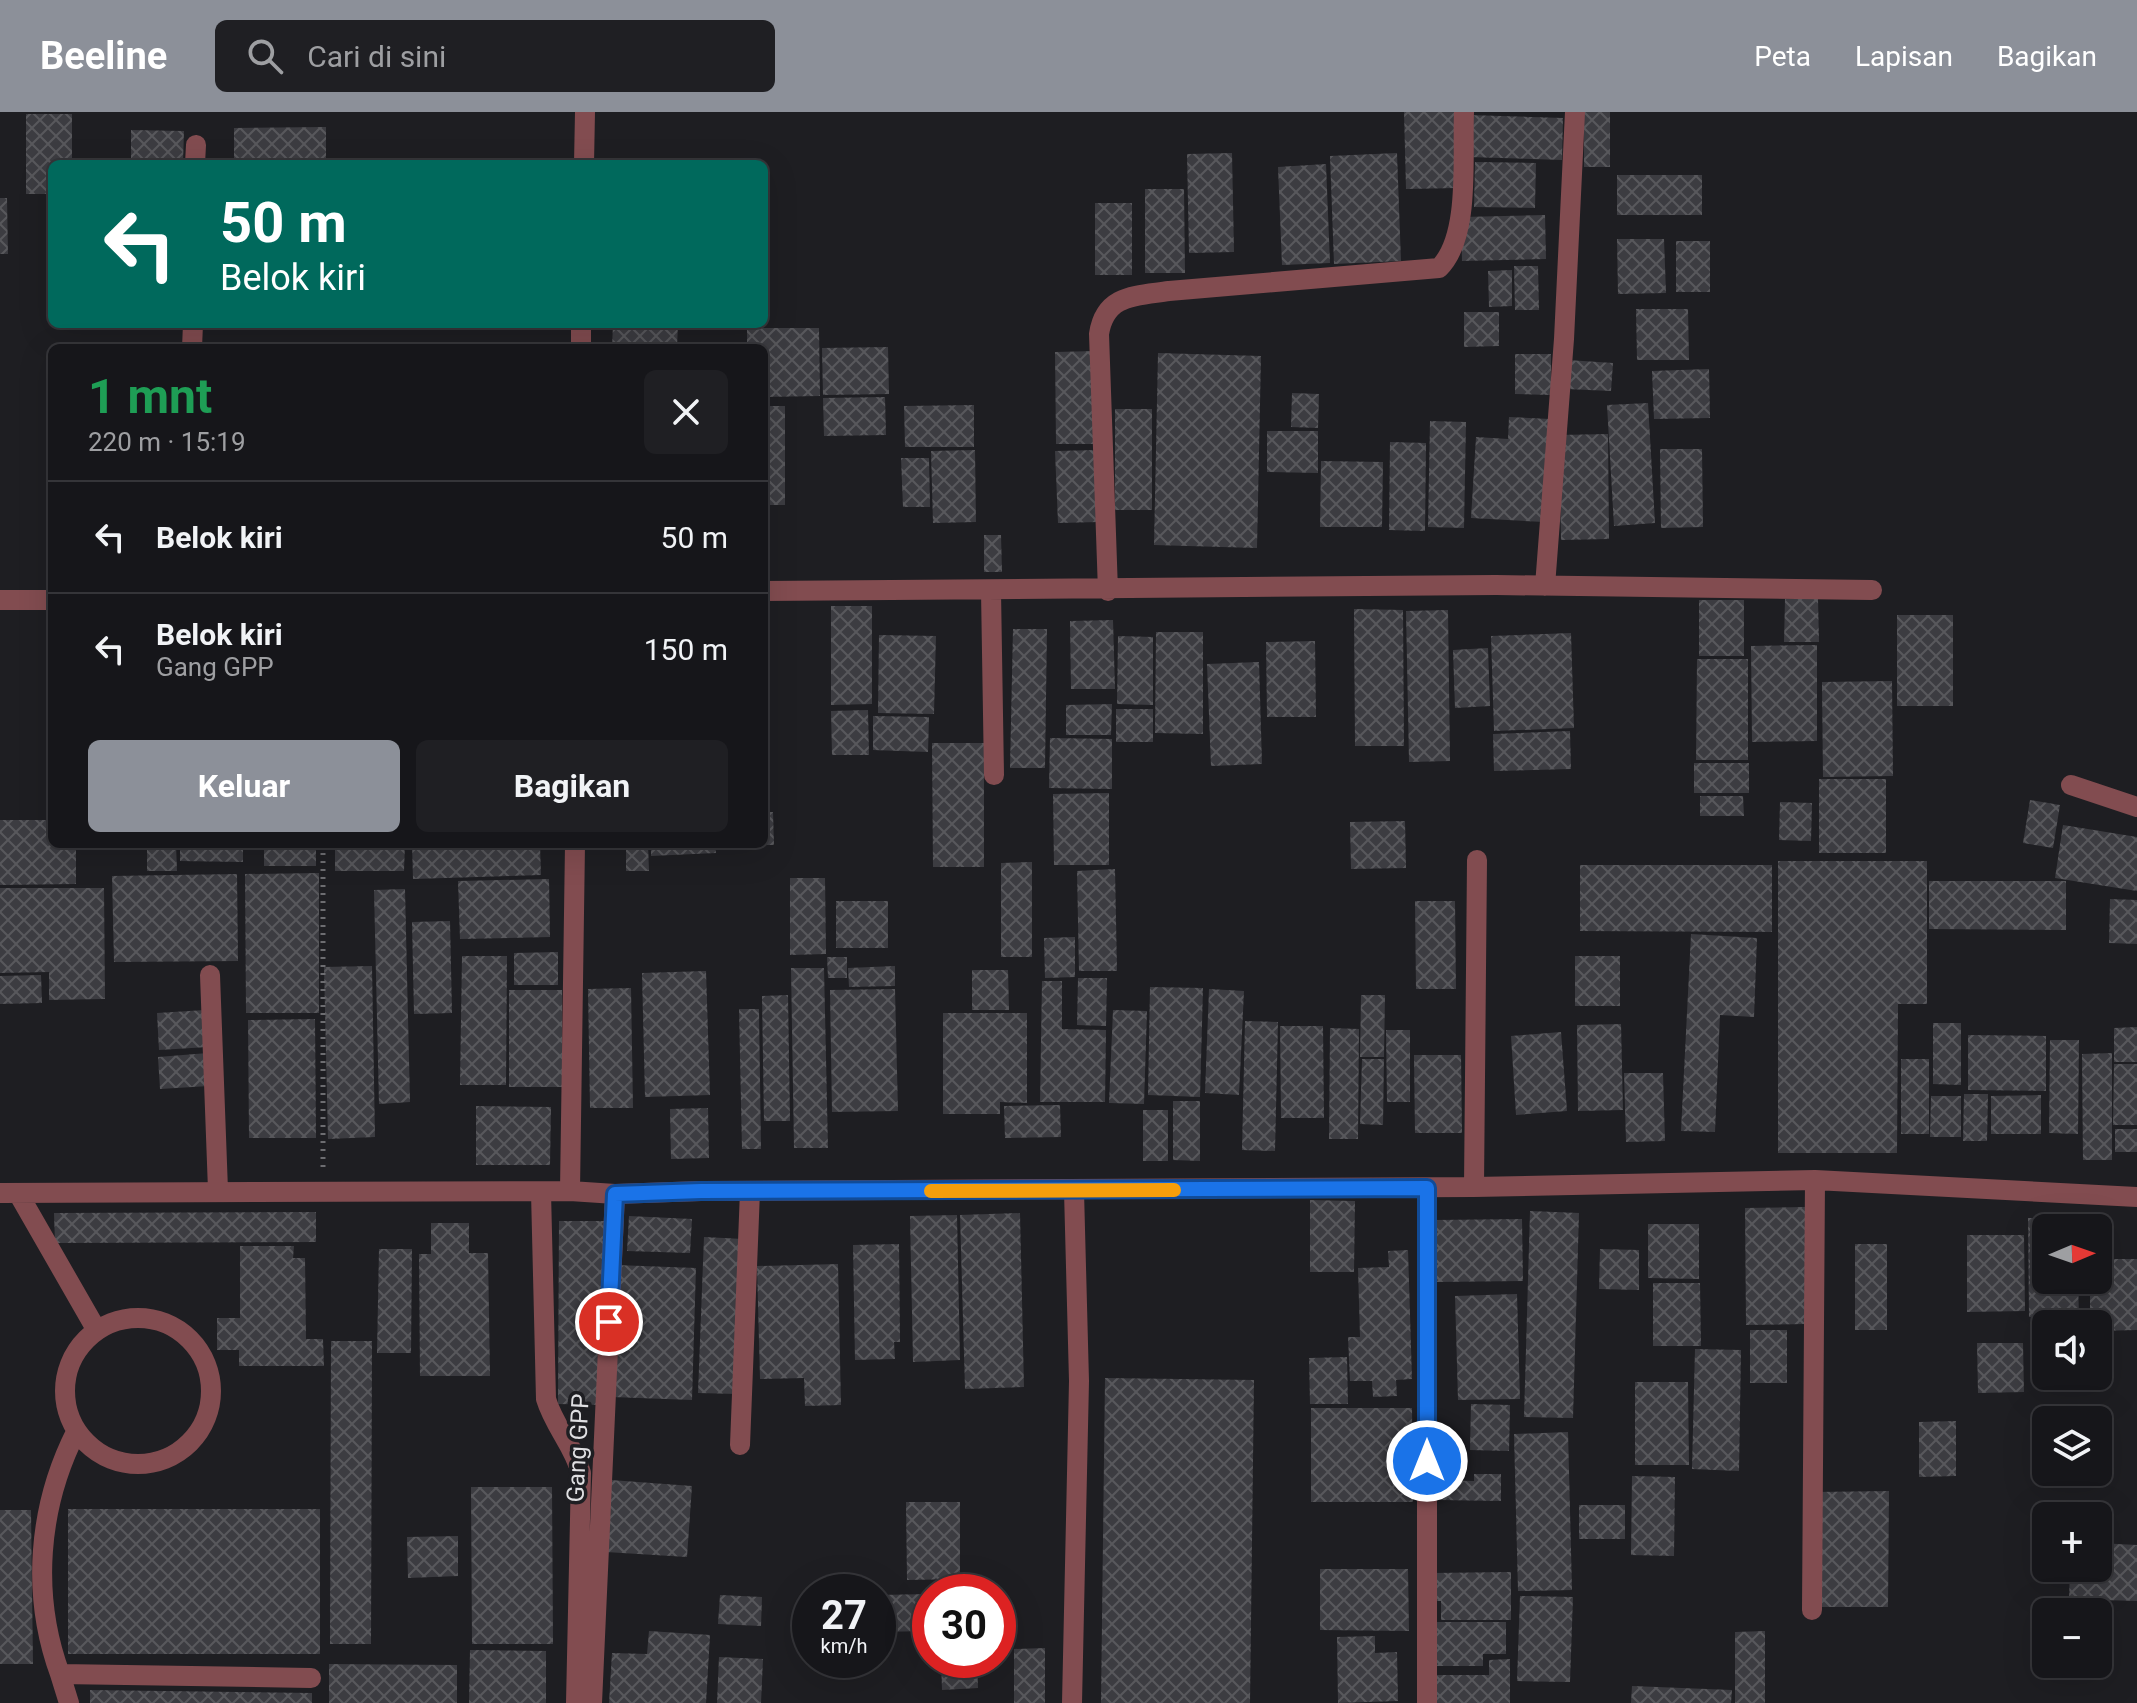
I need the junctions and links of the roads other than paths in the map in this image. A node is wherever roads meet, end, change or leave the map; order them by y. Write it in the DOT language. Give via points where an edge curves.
graph roads {
  1 [pos="585,112"];
  2 [pos="1464,112"];
  3 [pos="1575,112"];
  4 [pos="584,160"];
  5 [pos="1545,586"];
  6 [pos="1872,590"];
  7 [pos="768,591"];
  8 [pos="991,591"];
  9 [pos="1108,591"];
  10 [pos="0,600"];
  11 [pos="48,600"];
  12 [pos="994,775"];
  13 [pos="2071,785"];
  14 [pos="2137,807"];
  15 [pos="575,848"];
  16 [pos="1477,860"];
  17 [pos="210,975"];
  18 [pos="1815,1180"];
  19 [pos="1474,1187"];
  20 [pos="1427,1188"];
  21 [pos="218,1190"];
  22 [pos="570,1191"];
  23 [pos="750,1191"];
  24 [pos="1074,1191"];
  25 [pos="541,1192"];
  26 [pos="9,1193"];
  27 [pos="615,1194"];
  28 [pos="2137,1197"];
  29 [pos="96,1329"];
  30 [pos="76,1432"];
  31 [pos="740,1445"];
  32 [pos="1812,1610"];
  33 [pos="60,1674"];
  34 [pos="311,1678"];
  35 [pos="69,1703"];
  36 [pos="576,1703"];
  37 [pos="592,1703"];
  38 [pos="1072,1703"];
  39 [pos="1427,1703"];
  1 -- 4 [label="street"];
  2 -- 9 [label="street" via="1458,235 1439,268 1169,291 1109,306 1099,334"];
  3 -- 5 [label="street"];
  5 -- 6 [label="street"];
  5 -- 9 [label="street"];
  7 -- 8 [label="street"];
  8 -- 9 [label="street"];
  8 -- 12 [label="street"];
  10 -- 11 [label="street"];
  13 -- 14 [label="street"];
  15 -- 22 [label="street"];
  16 -- 19 [label="street"];
  17 -- 21 [label="street"];
  18 -- 19 [label="street"];
  18 -- 28 [label="street"];
  18 -- 32 [label="street"];
  19 -- 20 [label="street"];
  20 -- 24 [label="street"];
  20 -- 39 [label="street"];
  21 -- 25 [label="street"];
  21 -- 26 [label="street"];
  22 -- 25 [label="street"];
  22 -- 27 [label="street"];
  23 -- 24 [label="street"];
  23 -- 27 [label="street"];
  23 -- 31 [label="street"];
  24 -- 38 [label="street" via="1079,1381"];
  25 -- 36 [label="street" via="546,1399 581,1473"];
  26 -- 29 [label="street"];
  27 -- 37 [label="street, Gang GPP"];
  29 -- 30 [label="street" via="71,1358 64,1395"];
  29 -- 30 [label="street" via="133,1316 171,1323 200,1348 213,1386 205,1424 180,1454 143,1466 105,1458"];
  30 -- 33 [label="street" via="53,1487 45,1538 42,1612"];
  33 -- 34 [label="street"];
  33 -- 35 [label="street"];
}
